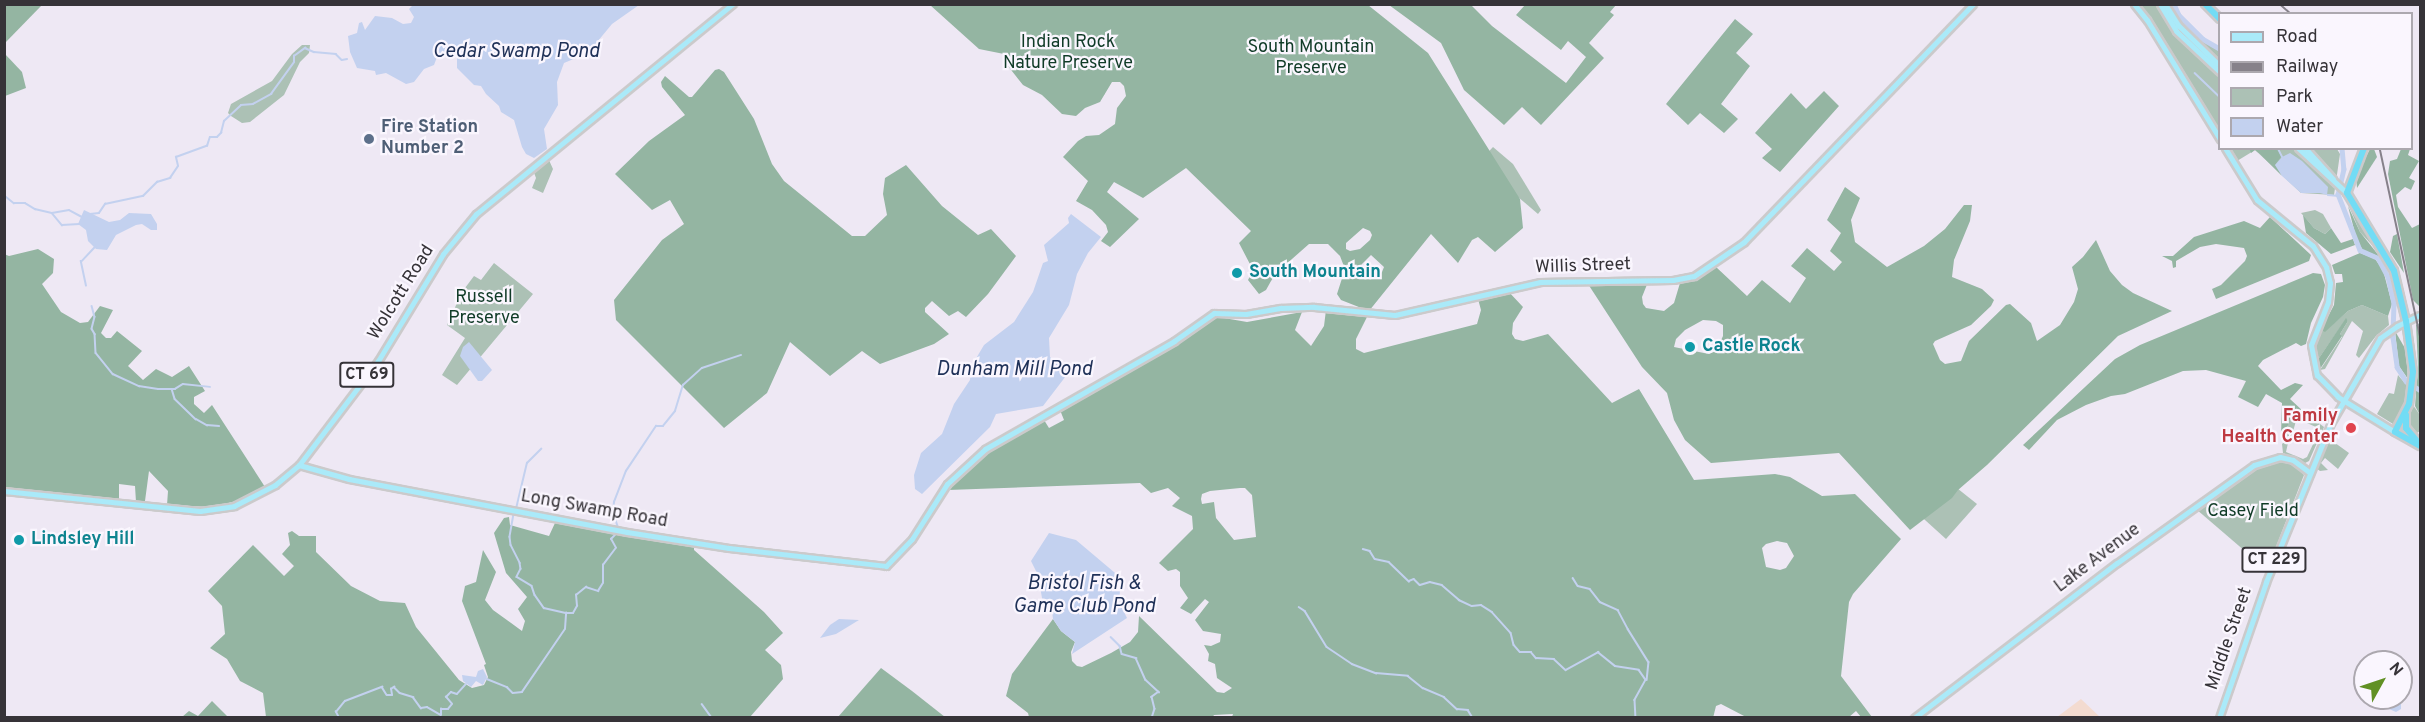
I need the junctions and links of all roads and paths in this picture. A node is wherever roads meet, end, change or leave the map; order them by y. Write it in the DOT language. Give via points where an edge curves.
graph roads {
  1 [pos="734,4"];
  2 [pos="1973,4"];
  3 [pos="2134,4"];
  4 [pos="2160,4"];
  5 [pos="2165,4"];
  6 [pos="2205,4"];
  7 [pos="2218,17"];
  8 [pos="2218,64"];
  9 [pos="2218,70"];
  10 [pos="2218,136"];
  11 [pos="2226,150"];
  12 [pos="2300,150"];
  13 [pos="2307,150"];
  14 [pos="2363,150"];
  15 [pos="2334,180"];
  16 [pos="2347,193"];
  17 [pos="2421,315"];
  18 [pos="2406,321"];
  19 [pos="2343,400"];
  20 [pos="2406,411"];
  21 [pos="2395,432"];
  22 [pos="2421,445"];
  23 [pos="299,465"];
  24 [pos="2309,472"];
  25 [pos="4,490"];
  26 [pos="886,566"];
  27 [pos="1914,717"];
  28 [pos="2219,717"];
  1 -- 23 [label="main road, Wolcott Road / CT 69" via="476,214 443,254 378,361"];
  2 -- 26 [label="main road, Willis Street" via="1744,242 1694,276 1535,283 1395,315 1314,307 1214,314 1174,341 995,442 967,464 940,494 912,538"];
  3 -- 10 [label="main road"];
  4 -- 9 [label="main road" via="2176,31"];
  5 -- 8 [label="main road" via="2178,25"];
  6 -- 7 [label="highway"];
  11 -- 19 [label="main road" via="2257,200 2313,246 2326,267 2330,292 2312,339 2311,354 2322,382"];
  12 -- 15 [label="main road"];
  13 -- 15 [label="main road"];
  14 -- 16 [label="highway"];
  15 -- 16 [label="main road"];
  16 -- 18 [label="highway" via="2390,262"];
  17 -- 18 [label="main road, CT 229"];
  18 -- 19 [label="main road, Middle Street / CT 229" via="2388,330 2371,350"];
  18 -- 20 [label="highway" via="2413,373"];
  19 -- 21 [label="main road"];
  19 -- 24 [label="main road, Middle Street / CT 229"];
  20 -- 21 [label="highway"];
  20 -- 22 [label="highway" via="2406,428"];
  21 -- 22 [label="highway"];
  23 -- 25 [label="main road, Wolcott Road / CT 69" via="251,500 211,511"];
  23 -- 26 [label="main road, Long Swamp Road" via="350,479 627,532"];
  24 -- 27 [label="main road, Lake Avenue" via="2280,457 2254,465"];
  24 -- 28 [label="main road, Middle Street / CT 229" via="2252,618"];
}
